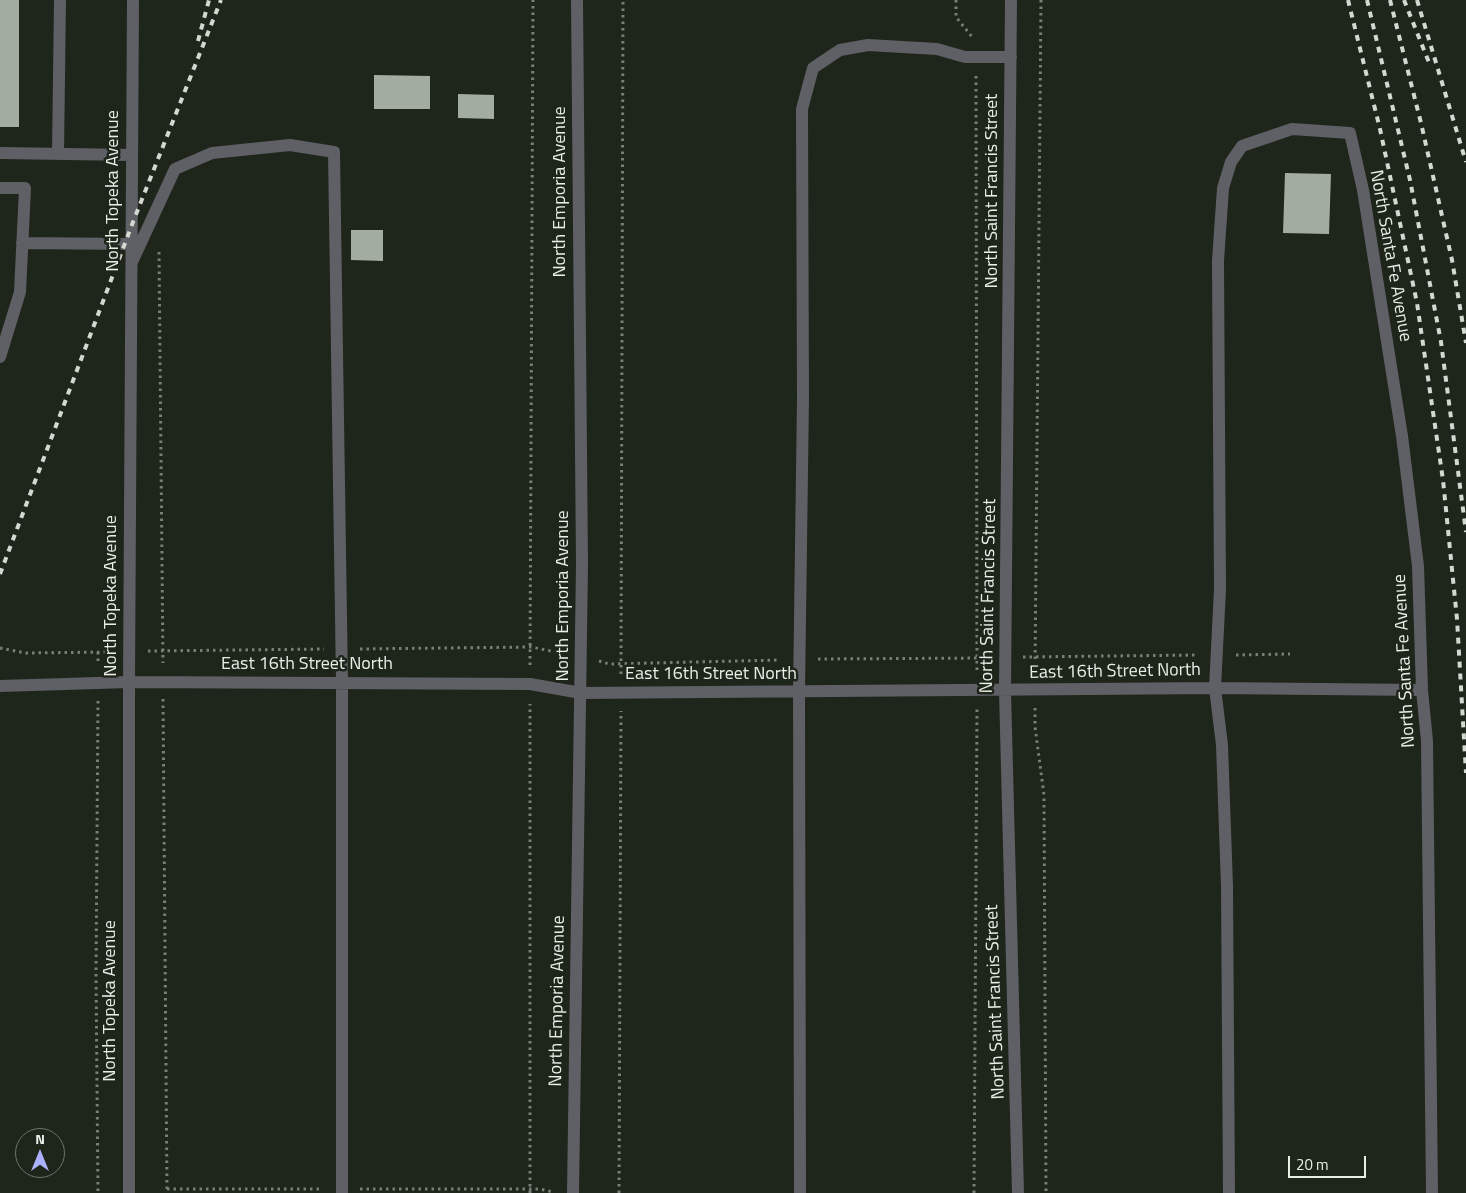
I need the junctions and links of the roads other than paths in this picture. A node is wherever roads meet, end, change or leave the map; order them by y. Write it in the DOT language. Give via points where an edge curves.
graph roads {
  1 [pos="60,0"];
  2 [pos="133,0"];
  3 [pos="577,0"];
  4 [pos="1011,0"];
  5 [pos="1012,57"];
  6 [pos="0,153"];
  7 [pos="58,154"];
  8 [pos="132,155"];
  9 [pos="0,188"];
  10 [pos="22,243"];
  11 [pos="132,244"];
  12 [pos="132,262"];
  13 [pos="0,357"];
  14 [pos="129,682"];
  15 [pos="342,683"];
  16 [pos="0,686"];
  17 [pos="1215,688"];
  18 [pos="1422,690"];
  19 [pos="1005,691"];
  20 [pos="799,692"];
  21 [pos="581,693"];
  22 [pos="342,1191"];
  23 [pos="129,1193"];
  24 [pos="573,1193"];
  25 [pos="800,1193"];
  26 [pos="1018,1193"];
  27 [pos="1229,1193"];
  28 [pos="1432,1193"];
  1 -- 7 [label="street"];
  2 -- 8 [label="street, North Topeka Avenue"];
  3 -- 21 [label="street, North Emporia Avenue"];
  4 -- 5 [label="street, North Saint Francis Street"];
  5 -- 19 [label="street, North Saint Francis Street"];
  5 -- 20 [label="street" via="965,57 937,49 868,46 840,50 813,68 802,109"];
  6 -- 7 [label="street"];
  7 -- 8 [label="street"];
  8 -- 11 [label="street, North Topeka Avenue"];
  9 -- 10 [label="street" via="25,188"];
  10 -- 11 [label="street"];
  10 -- 13 [label="street" via="20,292"];
  11 -- 12 [label="street, North Topeka Avenue"];
  12 -- 14 [label="street, North Topeka Avenue"];
  12 -- 15 [label="street" via="176,169 212,153 290,145 334,152"];
  14 -- 15 [label="street, East 16th Street North"];
  14 -- 16 [label="street, East 16th Street North"];
  14 -- 23 [label="street, North Topeka Avenue"];
  15 -- 21 [label="street, East 16th Street North" via="530,684"];
  15 -- 22 [label="street"];
  17 -- 18 [label="street, East 16th Street North"];
  17 -- 18 [label="street, North Santa Fe Avenue" via="1220,589 1218,261 1223,188 1231,162 1242,146 1292,128 1350,133 1363,190 1403,446 1418,566"];
  17 -- 19 [label="street, East 16th Street North"];
  17 -- 27 [label="street" via="1222,745 1227,886"];
  18 -- 28 [label="street, North Santa Fe Avenue" via="1429,817"];
  19 -- 20 [label="street, East 16th Street North"];
  19 -- 26 [label="street, North Saint Francis Street"];
  20 -- 21 [label="street, East 16th Street North"];
  20 -- 25 [label="street"];
  21 -- 24 [label="street, North Emporia Avenue"];
}
